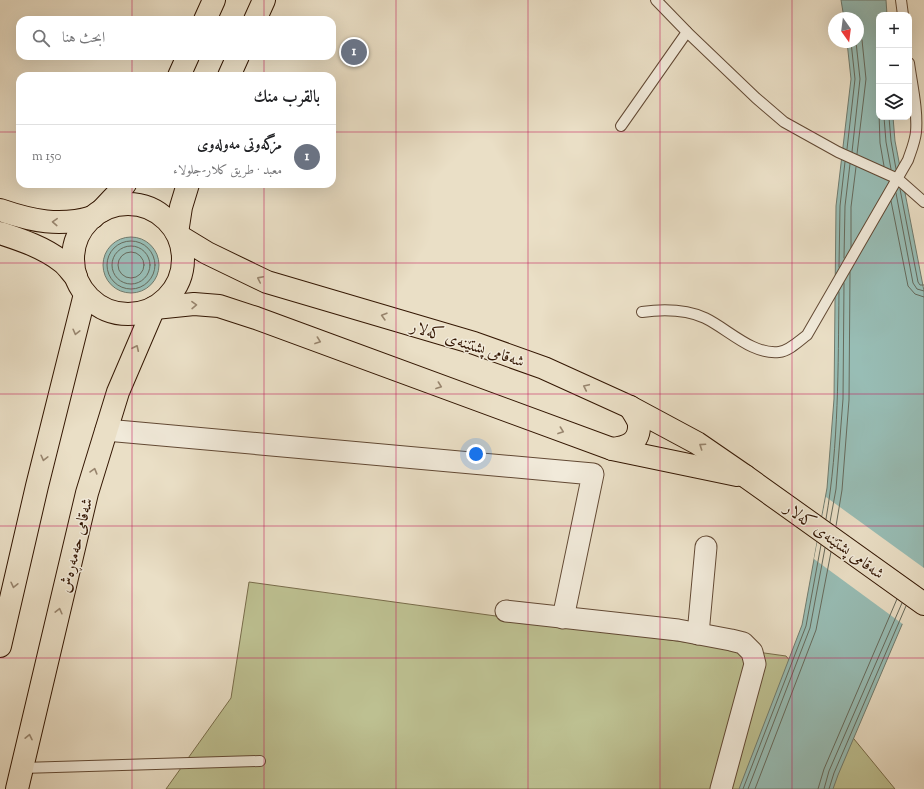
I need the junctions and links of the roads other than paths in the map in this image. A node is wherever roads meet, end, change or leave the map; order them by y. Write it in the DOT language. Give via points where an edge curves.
graph roads {
  1 [pos="214,0"];
  2 [pos="264,0"];
  3 [pos="656,0"];
  4 [pos="901,0"];
  5 [pos="903,12"];
  6 [pos="207,16"];
  7 [pos="257,16"];
  8 [pos="687,32"];
  9 [pos="186,60"];
  10 [pos="236,60"];
  11 [pos="181,72"];
  12 [pos="231,72"];
  13 [pos="912,84"];
  14 [pos="621,126"];
  15 [pos="898,179"];
  16 [pos="122,188"];
  17 [pos="187,188"];
  18 [pos="924,202"];
  19 [pos="0,210"];
  20 [pos="97,214"];
  21 [pos="0,233"];
  22 [pos="178,234"];
  23 [pos="81,286"];
  24 [pos="154,308"];
  25 [pos="642,312"];
  26 [pos="630,407"];
  27 [pos="106,430"];
  28 [pos="612,449"];
  29 [pos="745,476"];
  30 [pos="706,547"];
  31 [pos="924,604"];
  32 [pos="506,611"];
  33 [pos="563,618"];
  34 [pos="698,634"];
  35 [pos="0,646"];
  36 [pos="260,761"];
  37 [pos="22,768"];
  38 [pos="17,789"];
  39 [pos="721,789"];
  1 -- 6 [label="main road"];
  2 -- 7 [label="main road"];
  3 -- 8 [label="lane"];
  4 -- 5 [label="lane"];
  8 -- 14 [label="lane"];
  8 -- 15 [label="lane" via="784,122 838,152"];
  9 -- 11 [label="main road"];
  10 -- 12 [label="main road"];
  13 -- 15 [label="lane" via="916,131 908,160"];
  15 -- 18 [label="lane"];
  15 -- 25 [label="lane" via="807,335 794,346 780,352 759,351 705,318 690,313 675,310"];
  16 -- 20 [label="main road"];
  17 -- 22 [label="main road"];
  20 -- 19 [label="main road, one-way" via="79,221 63,222 24,218"];
  20 -- 22 [label="main road" via="115,206 144,206 168,221"];
  20 -- 23 [label="main road" via="84,226 77,238 74,251 73,264"];
  21 -- 23 [label="main road" via="46,250 62,262"];
  22 -- 24 [label="main road" via="184,256 181,277 171,295"];
  26 -- 22 [label="main road, شەقامی پشتێنەی کەلار, one-way" via="544,368 474,343 267,282 207,253"];
  23 -- 24 [label="main road" via="96,304 110,312 140,314"];
  23 -- 35 [label="main road, one-way"];
  27 -- 24 [label="main road, شەقامی حەمەڕەش, one-way" via="119,388"];
  24 -- 28 [label="main road, شەقامی پشتێنەی کەلار, one-way" via="194,304 219,306"];
  26 -- 28 [label="main road" via="639,423 638,434 634,442 625,447"];
  29 -- 26 [label="main road, شەقامی پشتێنەی کەلار, one-way" via="697,442"];
  27 -- 33 [label="street" via="593,474"];
  37 -- 27 [label="main road, شەقامی حەمەڕەش, one-way" via="87,493"];
  28 -- 29 [label="main road, شەقامی پشتێنەی کەلار"];
  29 -- 31 [label="main road, شەقامی پشتێنەی کەلار"];
  30 -- 34 [label="street"];
  32 -- 33 [label="street"];
  33 -- 34 [label="street"];
  34 -- 39 [label="street" via="743,643 752,652 755,664"];
  36 -- 37 [label="lane"];
  37 -- 38 [label="main road, شەقامی حەمەڕەش"];
}
